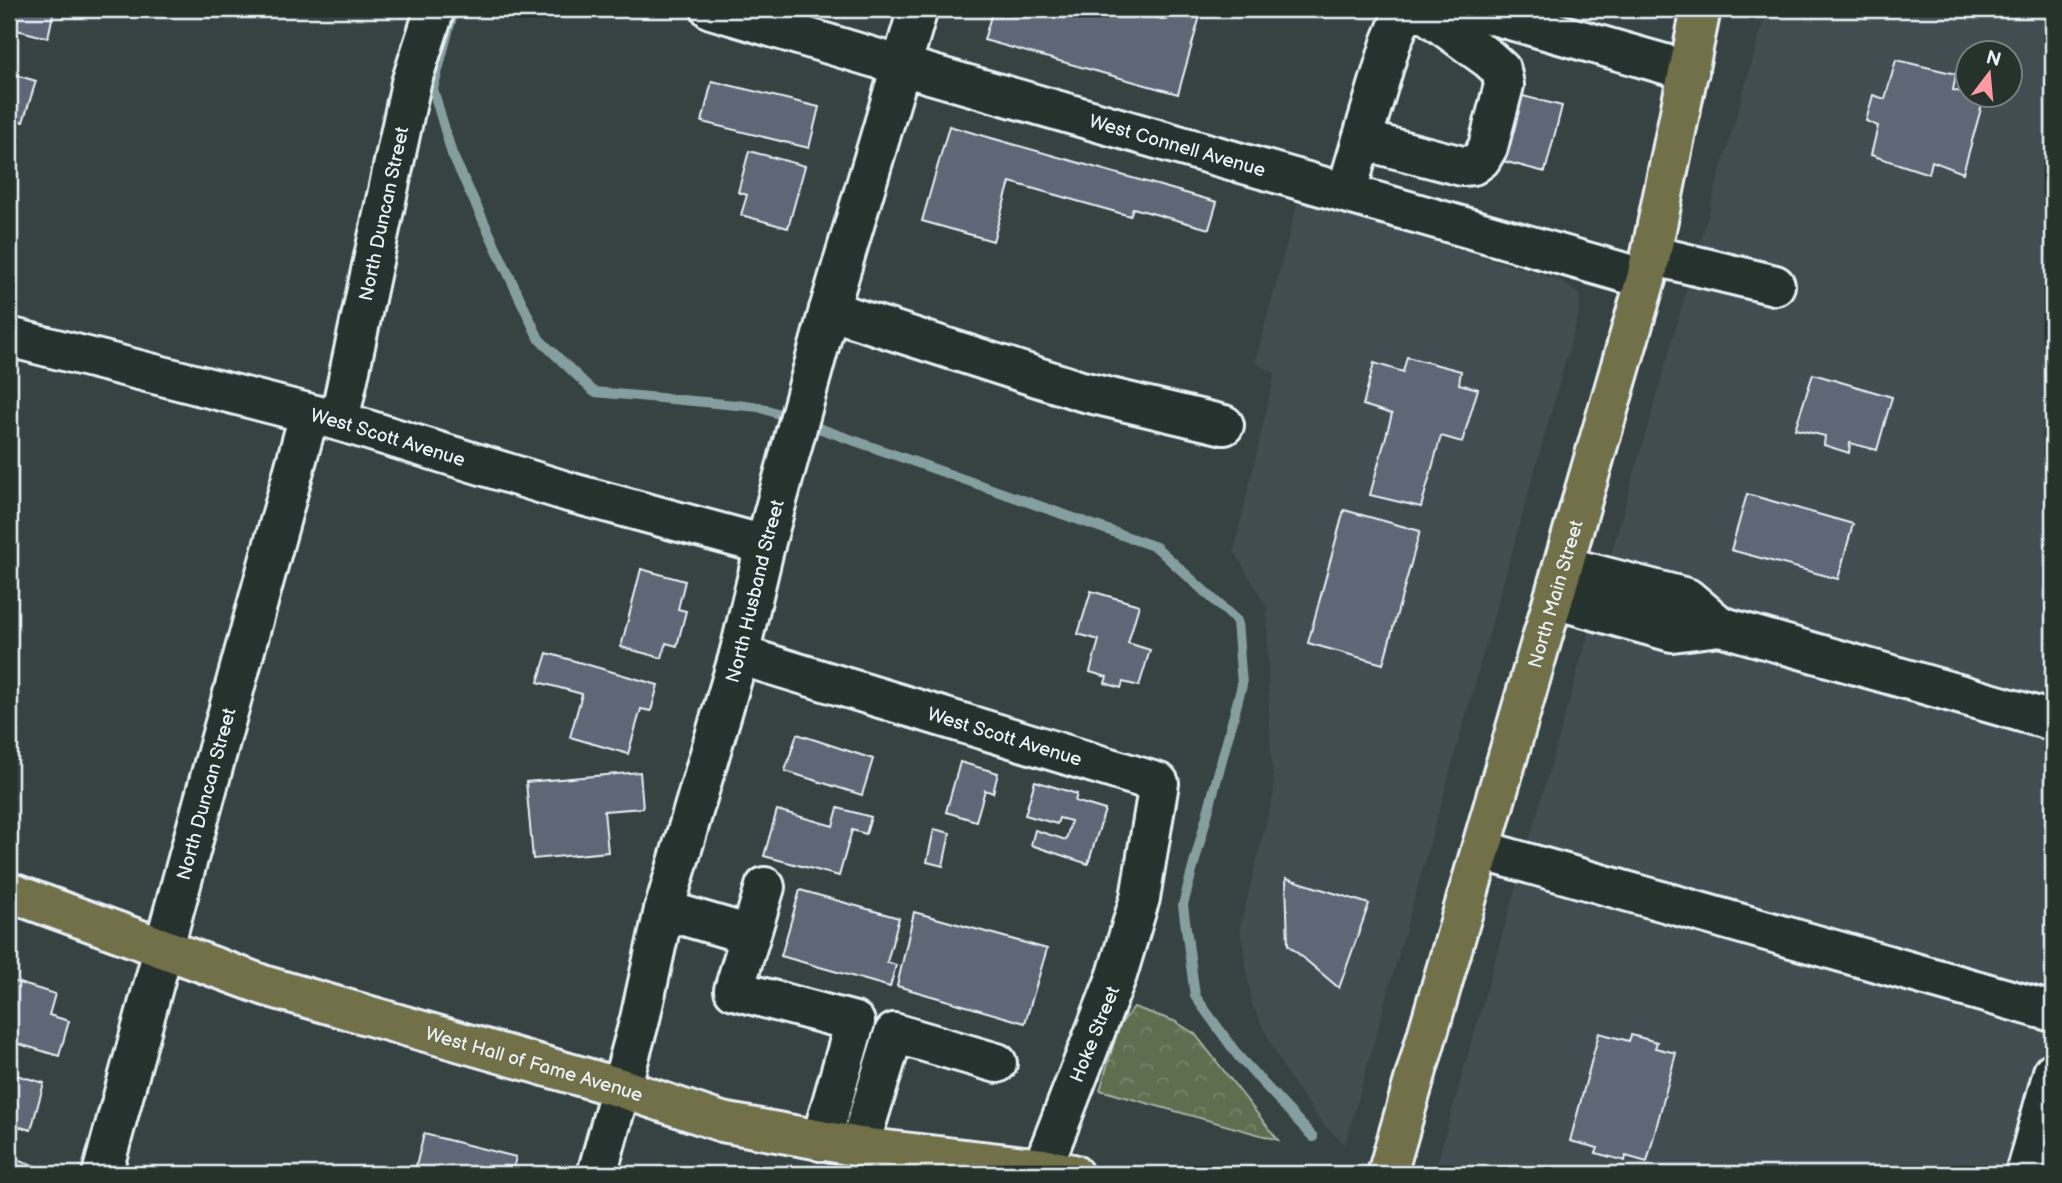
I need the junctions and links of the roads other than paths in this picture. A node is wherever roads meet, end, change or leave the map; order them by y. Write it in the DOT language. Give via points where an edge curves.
graph roads {
  1 [pos="435,9"];
  2 [pos="711,9"];
  3 [pos="918,9"];
  4 [pos="1418,9"];
  5 [pos="1472,9"];
  6 [pos="1701,9"];
  7 [pos="902,66"];
  8 [pos="1689,71"];
  9 [pos="1362,140"];
  10 [pos="1346,193"];
  11 [pos="1649,267"];
  12 [pos="1775,285"];
  13 [pos="829,310"];
  14 [pos="9,337"];
  15 [pos="324,418"];
  16 [pos="1224,425"];
  17 [pos="765,545"];
  18 [pos="1558,583"];
  19 [pos="739,655"];
  20 [pos="2053,721"];
  21 [pos="1481,850"];
  22 [pos="765,887"];
  23 [pos="9,892"];
  24 [pos="1140,898"];
  25 [pos="664,910"];
  26 [pos="750,935"];
  27 [pos="163,950"];
  28 [pos="2053,1012"];
  29 [pos="997,1063"];
  30 [pos="2053,1072"];
  31 [pos="621,1088"];
  32 [pos="821,1141"];
  33 [pos="878,1158"];
  34 [pos="1052,1172"];
  35 [pos="102,1174"];
  36 [pos="597,1174"];
  37 [pos="1387,1174"];
  38 [pos="2025,1174"];
  1 -- 15 [label="street, North Duncan Street" via="411,83"];
  2 -- 7 [label="street, West Connell Avenue"];
  3 -- 7 [label="street, North Husband Street"];
  4 -- 9 [label="street" via="1400,20"];
  4 -- 9 [label="street" via="1501,70 1504,85 1488,147 1473,165 1462,166"];
  5 -- 8 [label="street"];
  6 -- 8 [label="main road, North Main Street"];
  7 -- 10 [label="street, West Connell Avenue"];
  7 -- 13 [label="street, North Husband Street"];
  8 -- 11 [label="main road, North Main Street"];
  9 -- 10 [label="street"];
  10 -- 11 [label="street, West Connell Avenue"];
  11 -- 12 [label="street, West Connell Avenue"];
  11 -- 18 [label="main road, North Main Street"];
  13 -- 16 [label="street" via="1081,391"];
  13 -- 17 [label="street, North Husband Street"];
  14 -- 15 [label="street, West Scott Avenue"];
  15 -- 17 [label="street, West Scott Avenue"];
  15 -- 27 [label="street, North Duncan Street"];
  17 -- 19 [label="street, North Husband Street"];
  18 -- 20 [label="street" via="1672,632 1720,626"];
  18 -- 21 [label="main road, North Main Street"];
  19 -- 24 [label="street, West Scott Avenue" via="1159,783"];
  19 -- 25 [label="street, North Husband Street"];
  21 -- 28 [label="street"];
  21 -- 37 [label="main road, North Main Street"];
  22 -- 26 [label="street"];
  23 -- 27 [label="main road, West Hall of Fame Avenue"];
  24 -- 34 [label="street, Hoke Street"];
  25 -- 26 [label="street"];
  25 -- 31 [label="street, North Husband Street"];
  26 -- 32 [label="street" via="734,990 855,1022"];
  27 -- 31 [label="main road, West Hall of Fame Avenue" via="266,986"];
  27 -- 35 [label="street, North Duncan Street"];
  29 -- 33 [label="street" via="894,1033"];
  30 -- 38 [label="street"];
  31 -- 32 [label="main road, West Hall of Fame Avenue" via="722,1122"];
  31 -- 36 [label="street, North Husband Street"];
  32 -- 33 [label="main road, West Hall of Fame Avenue"];
  33 -- 34 [label="main road, West Hall of Fame Avenue"];
}
